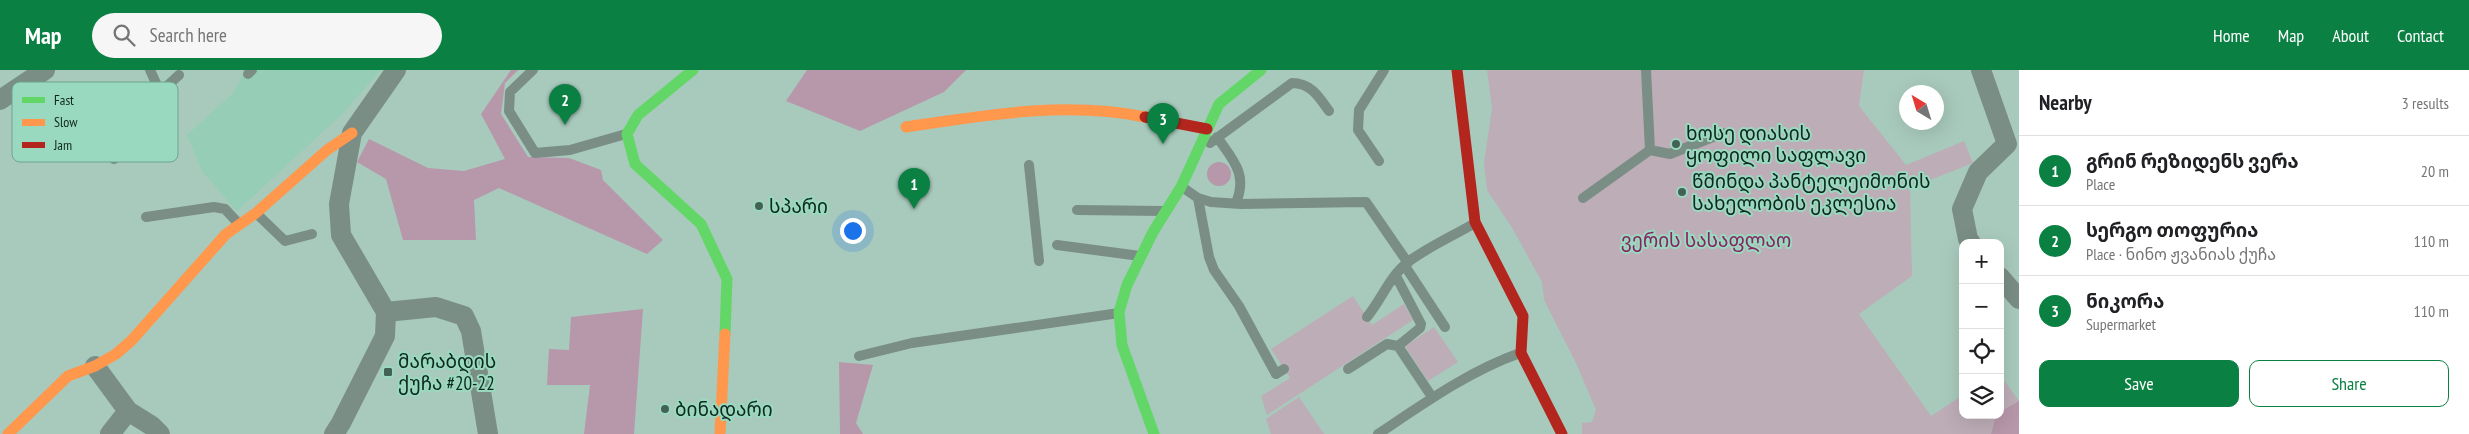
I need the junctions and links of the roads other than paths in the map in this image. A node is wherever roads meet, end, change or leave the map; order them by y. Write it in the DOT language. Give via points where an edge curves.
graph roads {
  1 [pos="45,70"];
  2 [pos="150,70"];
  3 [pos="396,70"];
  4 [pos="533,70"];
  5 [pos="693,70"];
  6 [pos="1261,70"];
  7 [pos="1384,70"];
  8 [pos="1457,70"];
  9 [pos="1646,70"];
  10 [pos="1982,70"];
  11 [pos="179,75"];
  12 [pos="27,82"];
  13 [pos="155,82"];
  14 [pos="171,82"];
  15 [pos="12,92"];
  16 [pos="0,100"];
  17 [pos="1329,112"];
  18 [pos="1024,113"];
  19 [pos="1025,125"];
  20 [pos="906,127"];
  21 [pos="1207,129"];
  22 [pos="352,133"];
  23 [pos="1723,133"];
  24 [pos="627,134"];
  25 [pos="1217,137"];
  26 [pos="2013,144"];
  27 [pos="1650,150"];
  28 [pos="1195,154"];
  29 [pos="1379,161"];
  30 [pos="1029,165"];
  31 [pos="1181,187"];
  32 [pos="1198,198"];
  33 [pos="1583,198"];
  34 [pos="1236,203"];
  35 [pos="1077,210"];
  36 [pos="1166,211"];
  37 [pos="256,213"];
  38 [pos="146,218"];
  39 [pos="1475,222"];
  40 [pos="239,224"];
  41 [pos="312,234"];
  42 [pos="1968,239"];
  43 [pos="1057,246"];
  44 [pos="1141,256"];
  45 [pos="1039,261"];
  46 [pos="1406,264"];
  47 [pos="1396,276"];
  48 [pos="2004,282"];
  49 [pos="2019,299"];
  50 [pos="386,312"];
  51 [pos="1119,312"];
  52 [pos="1367,317"];
  53 [pos="1445,328"];
  54 [pos="1398,346"];
  55 [pos="1522,353"];
  56 [pos="858,356"];
  57 [pos="95,366"];
  58 [pos="1284,369"];
  59 [pos="1348,370"];
  60 [pos="1432,397"];
  61 [pos="128,411"];
  62 [pos="8,434"];
  63 [pos="110,434"];
  64 [pos="160,434"];
  65 [pos="334,434"];
  66 [pos="488,434"];
  67 [pos="720,434"];
  68 [pos="1154,434"];
  69 [pos="1378,434"];
  70 [pos="1562,434"];
  1 -- 12 [label="street"];
  2 -- 13 [label="lane"];
  3 -- 22 [label="street"];
  4 -- 24 [label="lane" via="510,92 509,111 536,154 570,150"];
  5 -- 24 [label="street" via="638,115"];
  6 -- 21 [label="street" via="1219,104"];
  7 -- 29 [label="lane" via="1359,110 1358,130"];
  8 -- 39 [label="street"];
  9 -- 27 [label="lane"];
  10 -- 26 [label="street"];
  11 -- 14 [label="lane"];
  15 -- 16 [label="street"];
  17 -- 25 [label="lane" via="1316,92 1303,83 1292,83"];
  18 -- 19 [label="lane"];
  18 -- 20 [label="street"];
  18 -- 21 [label="street" via="1110,110"];
  21 -- 28 [label="street"];
  22 -- 37 [label="street" via="327,150"];
  22 -- 50 [label="street" via="339,204 341,235"];
  23 -- 27 [label="lane" via="1670,154"];
  24 -- 67 [label="street" via="635,164 701,224 728,279"];
  25 -- 28 [label="lane"];
  25 -- 34 [label="lane" via="1241,178 1242,190"];
  26 -- 42 [label="street" via="1978,172 1962,209"];
  27 -- 33 [label="lane"];
  28 -- 31 [label="street"];
  30 -- 45 [label="lane"];
  31 -- 32 [label="lane"];
  31 -- 36 [label="street"];
  32 -- 34 [label="lane"];
  32 -- 58 [label="lane" via="1214,270 1239,306 1276,374"];
  34 -- 46 [label="lane" via="1366,202"];
  35 -- 36 [label="lane"];
  36 -- 44 [label="street"];
  37 -- 40 [label="street"];
  37 -- 41 [label="lane" via="284,241"];
  38 -- 40 [label="lane" via="214,207 224,209"];
  39 -- 46 [label="lane"];
  39 -- 55 [label="street" via="1523,316"];
  40 -- 57 [label="street" via="226,234 132,340"];
  43 -- 44 [label="lane"];
  44 -- 51 [label="street"];
  46 -- 47 [label="lane"];
  46 -- 53 [label="lane"];
  47 -- 52 [label="lane" via="1383,290"];
  47 -- 54 [label="lane" via="1421,324"];
  48 -- 49 [label="street"];
  50 -- 65 [label="street" via="385,336"];
  50 -- 66 [label="street" via="436,307 464,316 471,331"];
  51 -- 56 [label="lane" via="912,344"];
  51 -- 68 [label="street" via="1122,345"];
  54 -- 59 [label="lane" via="1387,344"];
  54 -- 60 [label="lane"];
  55 -- 60 [label="lane" via="1503,359"];
  55 -- 70 [label="street"];
  57 -- 61 [label="street"];
  57 -- 62 [label="street" via="68,376"];
  60 -- 69 [label="lane"];
  61 -- 63 [label="street"];
  61 -- 64 [label="street"];
}
